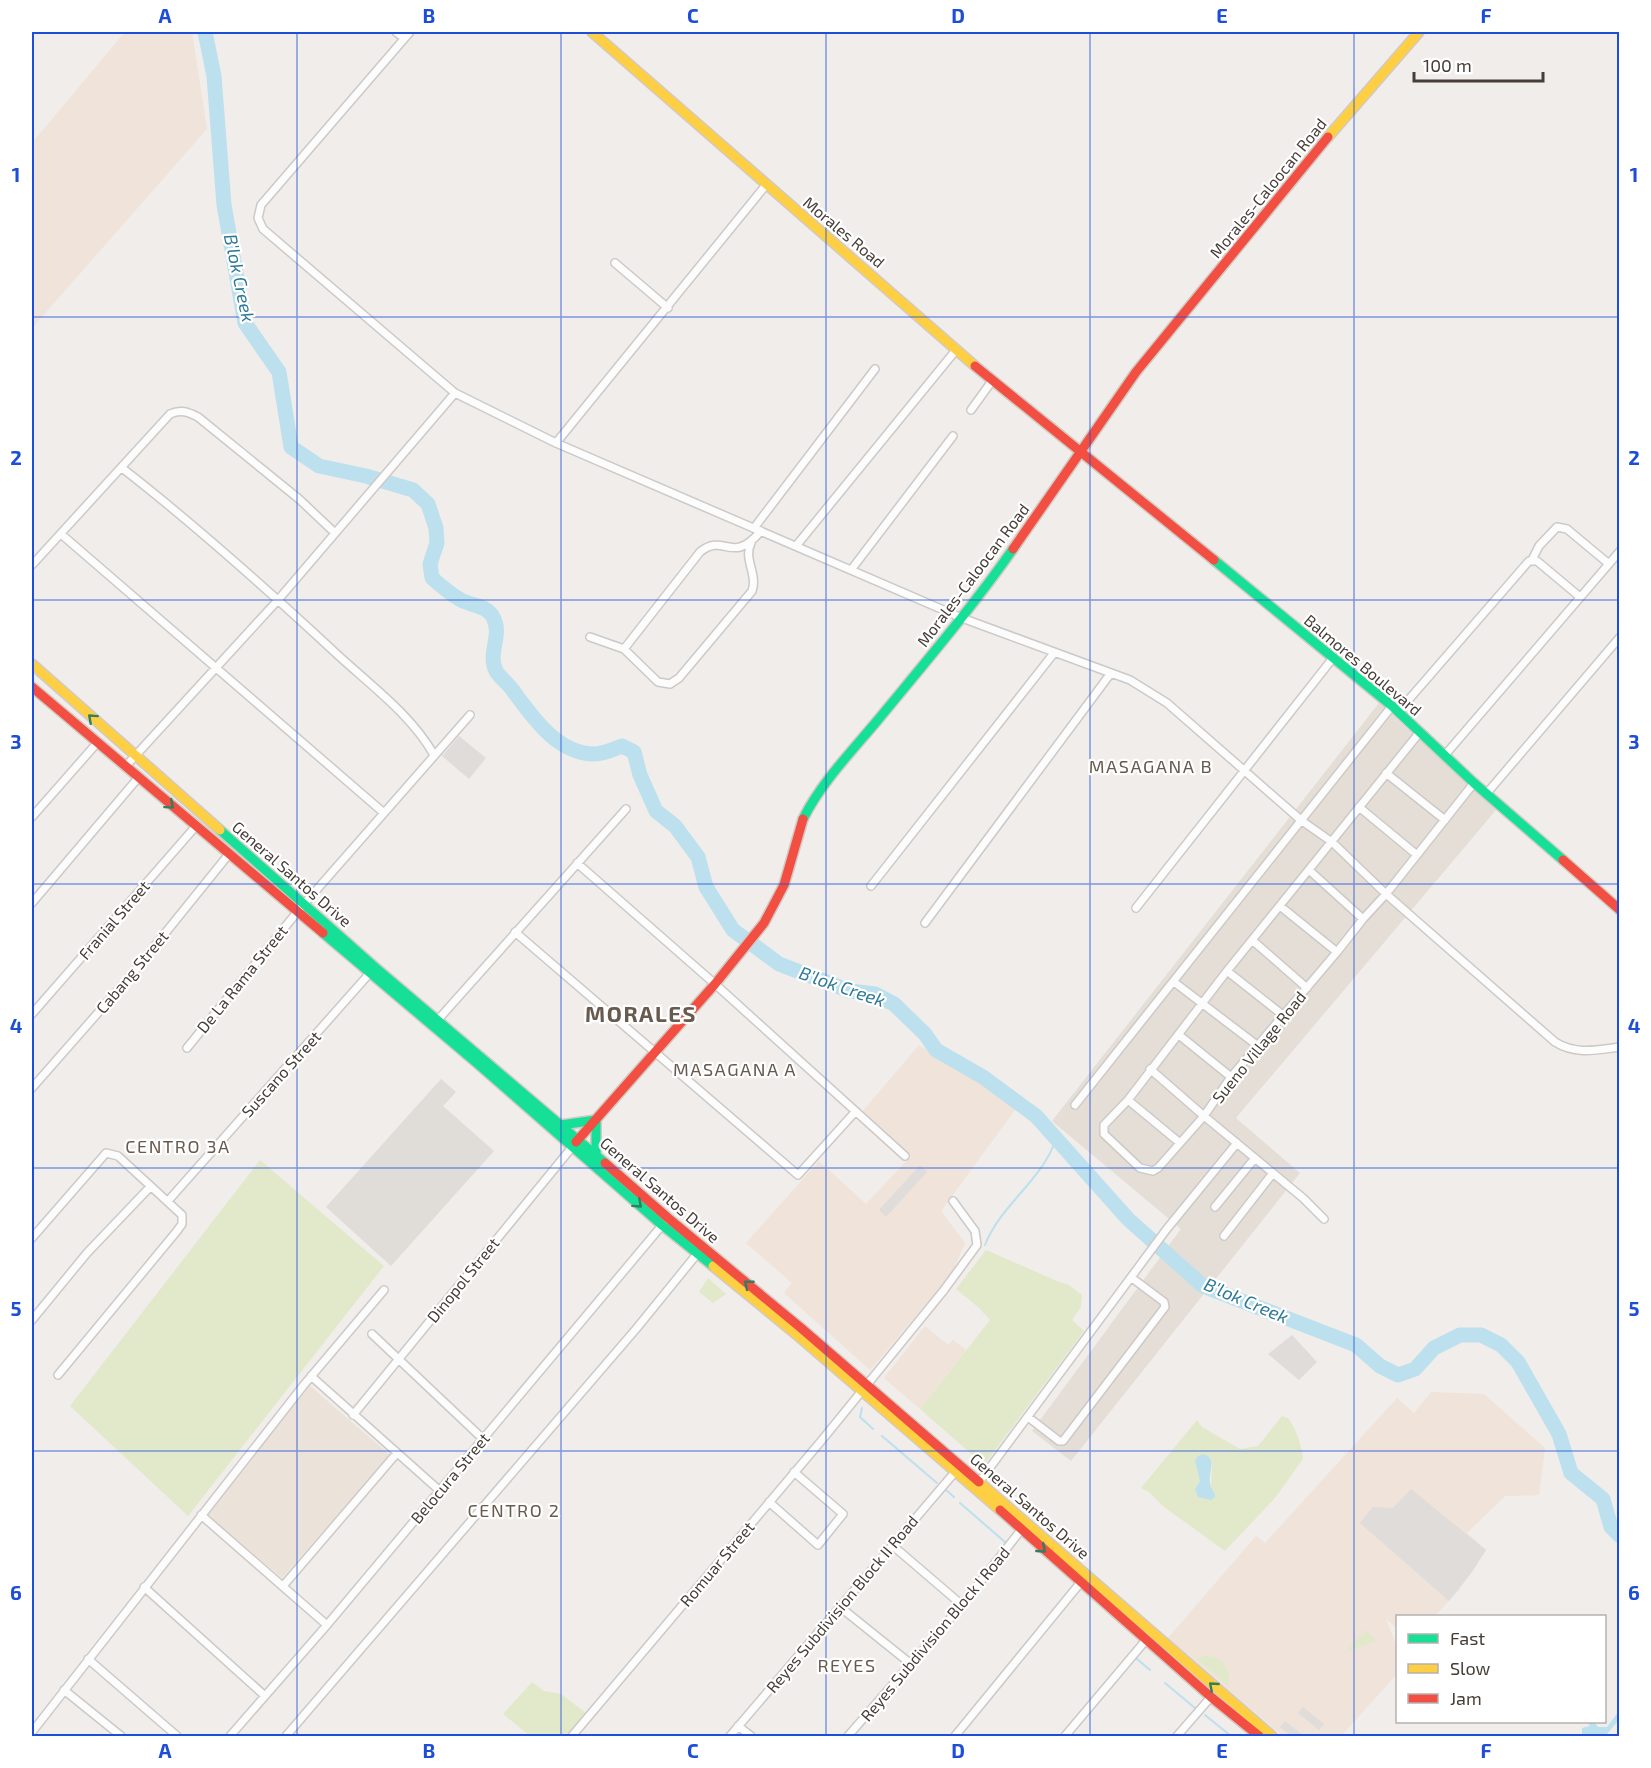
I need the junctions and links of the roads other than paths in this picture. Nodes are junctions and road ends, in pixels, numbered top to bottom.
1 (396, 32) edge
2 (410, 32) edge
3 (592, 32) edge
4 (1419, 32) edge
5 (404, 38) junction
6 (766, 185) junction
7 (615, 263) dead end
8 (668, 308) junction
9 (956, 350) junction
10 (875, 369) dead end
11 (992, 381) junction
12 (455, 393) junction
13 (971, 410) dead end
14 (953, 436) dead end
15 (556, 443) junction
16 (1081, 451) junction
17 (122, 468) junction
18 (758, 530) junction
19 (335, 533) junction
20 (61, 534) junction
21 (751, 543) junction
22 (796, 546) junction
23 (1620, 551) edge
24 (1532, 560) junction
25 (1609, 564) junction
26 (32, 565) edge
27 (851, 570) junction
28 (1580, 597) junction
29 (278, 600) junction
30 (962, 618) junction
31 (590, 637) dead end
32 (1620, 637) edge
33 (624, 650) junction
34 (1054, 653) junction
35 (1333, 658) junction
36 (32, 664) edge
37 (217, 667) junction
38 (1111, 673) junction
39 (32, 687) edge
40 (1395, 709) junction
41 (470, 715) dead end
42 (1420, 732) junction
43 (97, 742) junction
44 (434, 755) junction
45 (1445, 755) junction
46 (135, 757) junction
47 (125, 767) junction
48 (1244, 770) junction
49 (1386, 772) junction
50 (138, 778) junction
51 (1474, 783) junction
52 (1487, 794) junction
53 (1359, 807) junction
54 (626, 808) dead end
55 (384, 813) junction
56 (32, 817) edge
57 (1445, 820) junction
58 (1302, 821) junction
59 (196, 826) junction
60 (1332, 842) junction
61 (229, 854) junction
62 (1417, 855) junction
63 (577, 863) junction
64 (1309, 870) junction
65 (871, 886) dead end
66 (1386, 894) junction
67 (32, 903) edge
68 (1280, 906) junction
69 (301, 908) junction
70 (1136, 908) dead end
71 (1620, 910) edge
72 (1363, 919) junction
73 (925, 922) dead end
74 (515, 932) junction
75 (1252, 940) junction
76 (1337, 952) junction
77 (1227, 971) junction
78 (369, 974) junction
79 (1174, 982) junction
80 (715, 984) junction
81 (1307, 988) junction
82 (1202, 1003) junction
83 (32, 1014) edge
84 (1284, 1016) junction
85 (436, 1023) junction
86 (1179, 1035) junction
87 (1258, 1046) junction
88 (1620, 1047) edge
89 (187, 1048) dead end
90 (656, 1053) junction
91 (1150, 1070) junction
92 (1231, 1077) junction
93 (32, 1088) edge
94 (1128, 1100) junction
95 (1075, 1105) dead end
96 (855, 1112) junction
97 (1204, 1116) junction
98 (596, 1120) junction
99 (561, 1125) junction
100 (576, 1143) junction
101 (1180, 1143) junction
102 (1237, 1143) junction
103 (596, 1154) junction
104 (905, 1156) dead end
105 (1255, 1158) junction
106 (1273, 1173) junction
107 (150, 1187) junction
108 (168, 1201) junction
109 (953, 1201) dead end
110 (1215, 1207) dead end
111 (1324, 1219) dead end
112 (665, 1222) junction
113 (1224, 1236) dead end
114 (32, 1238) edge
115 (697, 1254) junction
116 (1132, 1278) junction
117 (384, 1290) dead end
118 (32, 1320) edge
119 (372, 1334) dead end
120 (399, 1361) junction
121 (58, 1375) dead end
122 (312, 1376) junction
123 (864, 1388) junction
124 (353, 1415) junction
125 (1028, 1417) junction
126 (483, 1439) junction
127 (397, 1453) junction
128 (794, 1472) junction
129 (955, 1472) junction
130 (980, 1481) junction
131 (440, 1491) junction
132 (769, 1502) junction
133 (201, 1515) junction
134 (1021, 1530) junction
135 (892, 1545) junction
136 (1081, 1582) junction
137 (283, 1586) junction
138 (144, 1587) junction
139 (962, 1605) junction
140 (840, 1606) junction
141 (327, 1625) junction
142 (1146, 1640) junction
143 (88, 1659) junction
144 (911, 1664) junction
145 (64, 1690) junction
146 (266, 1696) junction
147 (1211, 1697) junction
148 (738, 1726) junction
149 (32, 1732) edge
150 (121, 1737) edge
151 (177, 1737) edge
152 (230, 1737) edge
153 (286, 1737) edge
154 (572, 1737) edge
155 (730, 1737) edge
156 (751, 1737) edge
157 (848, 1737) edge
158 (955, 1737) edge
159 (1065, 1737) edge
160 (1177, 1737) edge
161 (1259, 1737) edge
162 (1272, 1737) edge

1 - 5 street
2 - 5 street
3 - 6 main road, Morales Road
4 - 16 main road, Morales-Caloocan Road
5 - 12 street
6 - 8 street
6 - 9 main road, Morales Road
7 - 8 street
8 - 15 street
9 - 11 main road, Morales Road
9 - 22 street
10 - 18 street
11 - 13 street
11 - 16 main road, Morales Road
12 - 15 street
12 - 19 street
14 - 27 street
15 - 18 street
16 - 30 main road, Morales-Caloocan Road
16 - 35 main road, Balmores Boulevard
17 - 19 street
17 - 20 street
17 - 29 street
18 - 21 street
18 - 22 street
19 - 29 street
20 - 26 street
20 - 37 street
21 - 33 street
21 - 33 street
22 - 27 street
23 - 25 street
24 - 25 street
24 - 28 street
24 - 40 street
25 - 28 street
27 - 30 street
28 - 45 street
29 - 37 street
29 - 44 street
30 - 34 street
30 - 80 main road, Morales-Caloocan Road
31 - 33 street
32 - 52 street
34 - 38 street
34 - 65 street
35 - 40 main road, Balmores Boulevard
35 - 48 street
46 -> 36 main road, General Santos Drive
37 - 46 street
37 - 55 street
38 - 48 street
38 - 73 street
39 - 43 main road, General Santos Drive
40 - 42 main road, Balmores Boulevard
40 - 58 street
41 - 44 street, De La Rama Street
42 - 45 main road, Balmores Boulevard
42 - 49 street
43 - 47 main road, General Santos Drive
43 - 56 street
44 - 55 street, De La Rama Street
45 - 51 main road, Balmores Boulevard
46 - 47 street
46 - 69 main road, General Santos Drive
47 - 50 main road, General Santos Drive
48 - 58 street
48 - 70 street
49 - 53 street
49 - 57 street
50 -> 59 main road, General Santos Drive
50 - 67 street
51 - 52 main road, Balmores Boulevard
51 - 57 street, Sueno Village Road
52 - 71 main road, Balmores Boulevard
53 - 60 street
53 - 62 street
54 - 63 street
55 - 69 street, De La Rama Street
57 - 62 street, Sueno Village Road
58 - 60 street
58 - 79 street
59 - 61 main road, General Santos Drive
59 - 83 street, Franial Street
60 - 64 street
60 - 66 street
61 - 69 main road, General Santos Drive
61 - 93 street, Cabang Street
62 - 66 street, Sueno Village Road
63 - 74 street
63 - 80 street
64 - 68 street
64 - 72 street
66 - 72 street, Sueno Village Road
66 - 88 street
68 - 75 street
68 - 76 street
69 - 78 main road, General Santos Drive
69 - 85 main road, General Santos Drive
69 - 89 street, De La Rama Street
72 - 76 street, Sueno Village Road
74 - 85 street
74 - 90 street
75 - 77 street
75 - 81 street
76 - 81 street, Sueno Village Road
77 - 82 street
77 - 84 street
78 - 85 main road, General Santos Drive
78 - 108 street, Suscano Street
79 - 82 street
79 - 95 street
80 - 90 main road, Morales-Caloocan Road
80 - 96 street
81 - 84 street, Sueno Village Road
82 - 86 street
82 - 87 street
84 - 87 street, Sueno Village Road
85 - 99 main road, General Santos Drive
85 - 100 main road, General Santos Drive
86 - 91 street
86 - 92 street
87 - 92 street, Sueno Village Road
90 - 96 street
90 - 98 main road, Morales-Caloocan Road
91 - 94 street
91 - 97 street
92 - 97 street, Sueno Village Road
94 - 101 street
94 - 101 street
96 - 104 street
97 - 101 street
97 - 102 street, Sueno Village Road
98 - 99 main road
98 - 100 main road, Morales-Caloocan Road
98 - 103 main road
99 - 100 main road, General Santos Drive
100 - 103 main road, General Santos Drive
100 -> 112 main road, General Santos Drive
100 - 120 street, Dinopol Street
102 - 105 street, Sueno Village Road
102 - 116 street
103 - 112 main road, General Santos Drive
105 - 106 street, Sueno Village Road
105 - 110 street
106 - 111 street, Sueno Village Road
106 - 113 street
107 - 108 street
107 - 114 street
107 - 118 street
108 - 121 street
109 - 123 street, Romuar Street
112 - 115 main road, General Santos Drive
123 -> 112 main road, General Santos Drive
112 - 126 street, Belocura Street
115 - 123 main road, General Santos Drive
115 - 153 street
116 - 125 street
116 - 125 street
117 - 122 street
119 - 120 street
120 - 124 street, Dinopol Street
120 - 126 street
122 - 124 street
122 - 133 street
123 - 128 street, Romuar Street
123 - 129 main road, General Santos Drive
123 - 130 main road, General Santos Drive
124 - 127 street
125 - 130 street
126 - 131 street, Belocura Street
127 - 131 street
127 - 137 street
128 - 132 street, Romuar Street
128 - 132 street
129 - 134 main road, General Santos Drive
129 - 135 street, Reyes Subdivision Block II Road
162 -> 130 main road, General Santos Drive
131 - 141 street, Belocura Street
132 - 154 street, Romuar Street
133 - 137 street
133 - 138 street
134 -> 136 main road, General Santos Drive
134 - 139 street, Reyes Subdivision Block I Road
135 - 139 street
135 - 140 street, Reyes Subdivision Block II Road
136 - 142 main road, General Santos Drive
136 - 158 street
137 - 141 street
138 - 143 street
138 - 146 street
139 - 144 street, Reyes Subdivision Block I Road
140 - 144 street
140 - 148 street, Reyes Subdivision Block II Road
141 - 146 street, Belocura Street
142 - 147 main road, General Santos Drive
142 - 159 street
143 - 145 street
143 - 151 street
144 - 157 street, Reyes Subdivision Block I Road
145 - 149 street
145 - 150 street
146 - 152 street, Belocura Street
147 - 160 street
147 - 161 main road, General Santos Drive
148 - 155 street, Reyes Subdivision Block II Road
148 - 156 street

